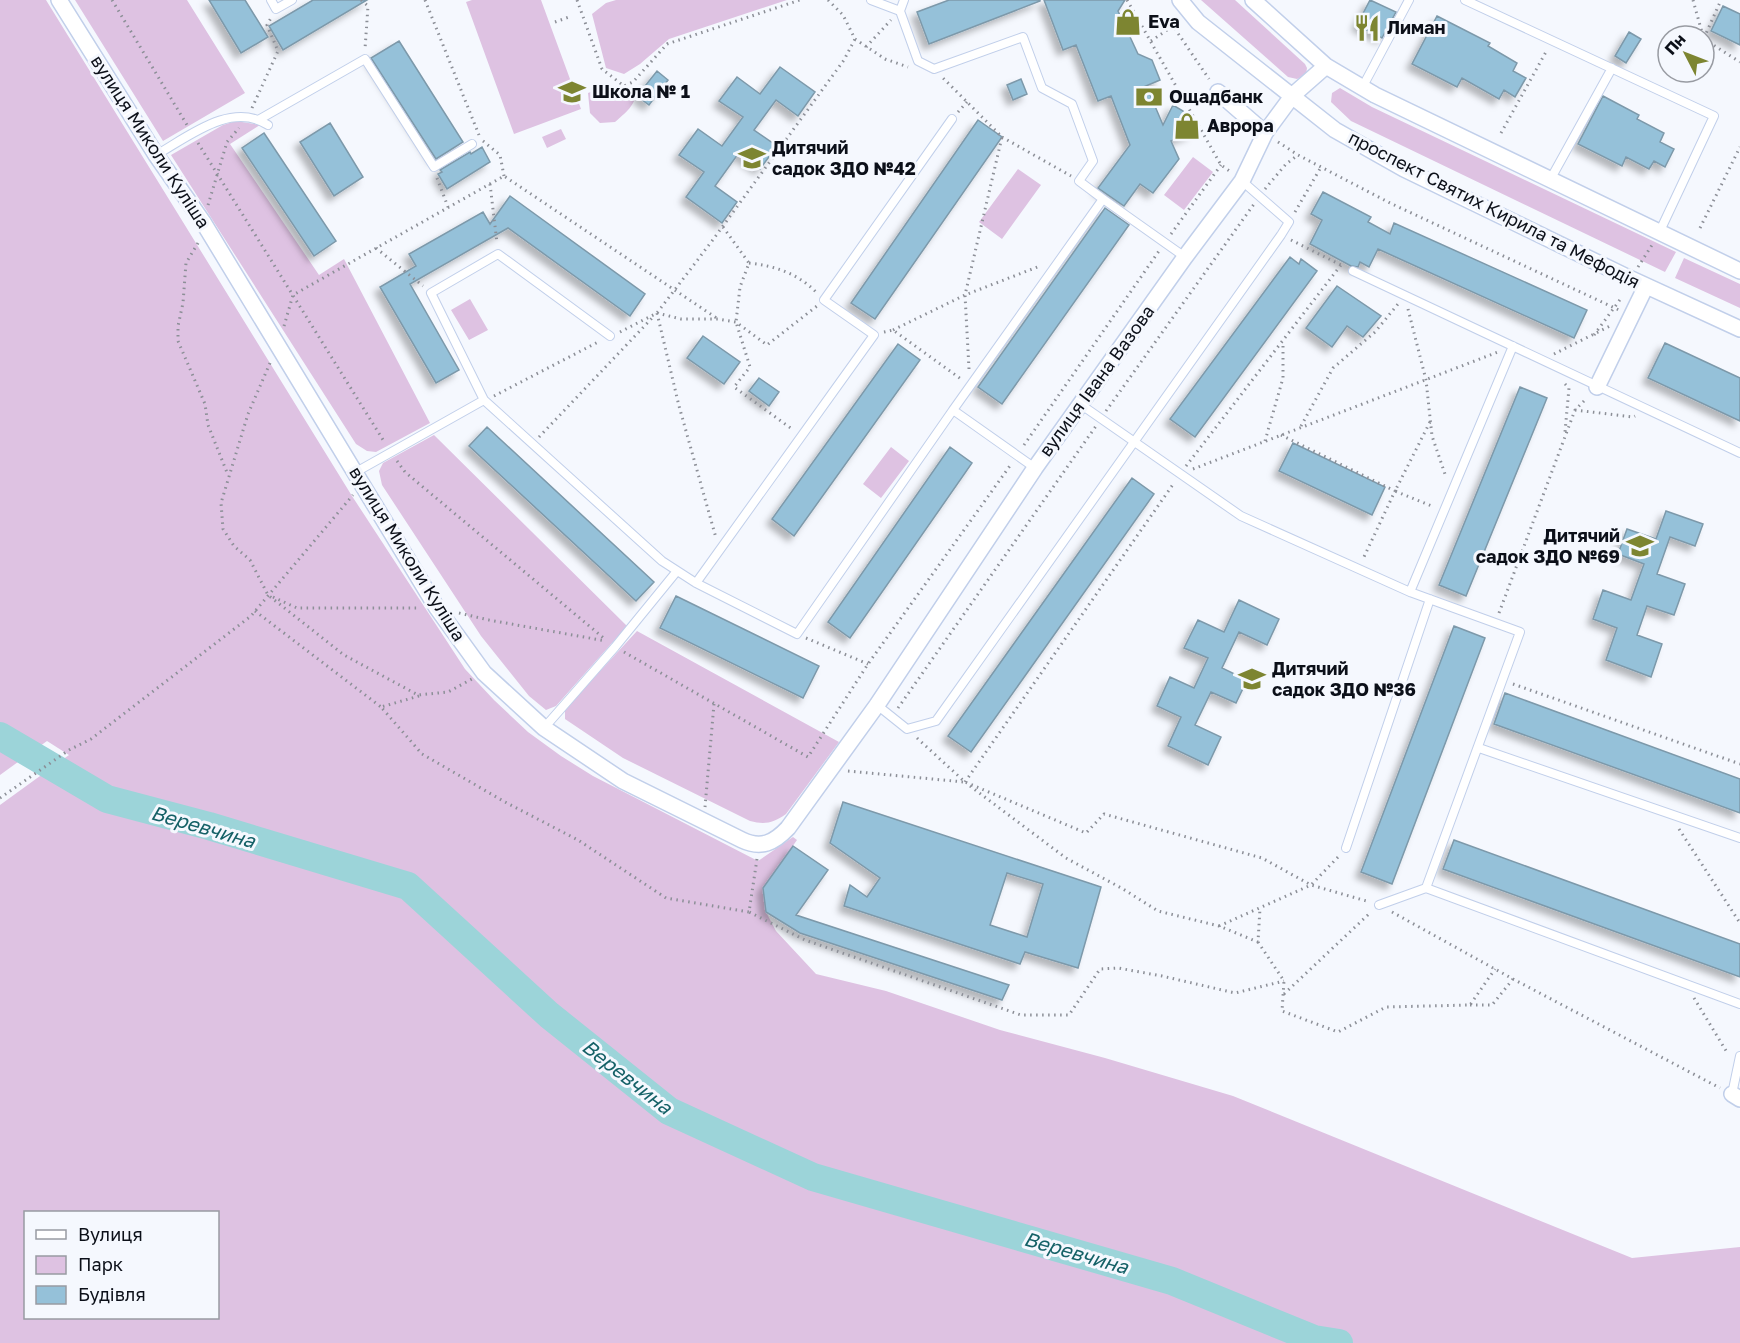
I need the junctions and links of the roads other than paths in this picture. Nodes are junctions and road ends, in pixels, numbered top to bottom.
1 (59, 0) edge
2 (271, 0) edge
3 (292, 0) edge
4 (871, 0) edge
5 (904, 0) edge
6 (1180, 0) edge
7 (1253, 0) edge
8 (1409, 0) edge
9 (1465, 0) edge
10 (900, 10) junction
11 (1326, 66) junction
12 (1612, 68) junction
13 (1362, 88) junction
14 (1218, 92) road end
15 (1293, 95) junction
16 (260, 119) junction
17 (952, 119) dead end
18 (268, 125) dead end
19 (1265, 133) junction
20 (472, 144) dead end
21 (156, 155) junction
22 (1550, 180) junction
23 (1242, 181) junction
24 (1103, 199) junction
25 (1659, 233) junction
26 (1185, 257) junction
27 (1353, 271) road end
28 (1740, 271) edge
29 (1646, 286) junction
30 (1740, 329) edge
31 (610, 336) road end
32 (1514, 346) junction
33 (1597, 387) junction
34 (484, 400) junction
35 (1080, 404) junction
36 (953, 410) junction
37 (1134, 441) junction
38 (1740, 453) edge
39 (1035, 468) junction
40 (356, 472) junction
41 (677, 571) junction
42 (696, 583) junction
43 (1410, 592) junction
44 (1431, 599) junction
45 (877, 705) junction
46 (543, 728) junction
47 (1479, 748) junction
48 (1740, 838) edge
49 (1346, 848) road end
50 (1426, 888) junction
51 (1379, 905) road end
52 (1740, 1004) edge
53 (1736, 1058) edge
54 (1736, 1097) edge

1 - 21 street, вулиця Миколи Куліша
2 - 3 lane
4 - 10 lane
5 - 10 lane
6 - 15 street, проспект Святих Кирила та Мефодія
7 - 11 street
8 - 13 lane
9 - 12 lane
10 - 24 lane
11 - 13 street
11 - 15 street, вулиця Івана Вазова
12 - 22 lane
12 - 25 lane
13 - 22 street
14 - 19 street
15 - 19 street, вулиця Івана Вазова
15 - 29 street, проспект Святих Кирила та Мефодія
16 - 18 lane
16 - 20 lane
16 - 21 lane
17 - 42 lane
19 - 23 street, вулиця Івана Вазова
21 - 40 street, вулиця Миколи Куліша
22 - 25 street
23 - 26 street, вулиця Івана Вазова
23 - 37 lane
24 - 26 lane
24 - 36 lane
25 - 28 street
26 - 35 street, вулиця Івана Вазова
27 - 32 lane
29 - 30 street, проспект Святих Кирила та Мефодія
29 - 33 street
31 - 34 lane
32 - 33 lane
32 - 43 lane
33 - 38 lane
34 - 40 lane
34 - 41 lane
35 - 37 lane
35 - 39 street, вулиця Івана Вазова
36 - 39 lane
36 - 42 lane
37 - 43 lane
37 - 45 lane
39 - 45 street, вулиця Івана Вазова
40 - 46 street, вулиця Миколи Куліша
41 - 42 lane
41 - 46 lane
43 - 44 lane
44 - 47 lane
44 - 49 lane
45 - 46 street, вулиця Миколи Куліша
47 - 48 lane
47 - 50 lane
50 - 51 lane
50 - 52 lane
53 - 54 lane

